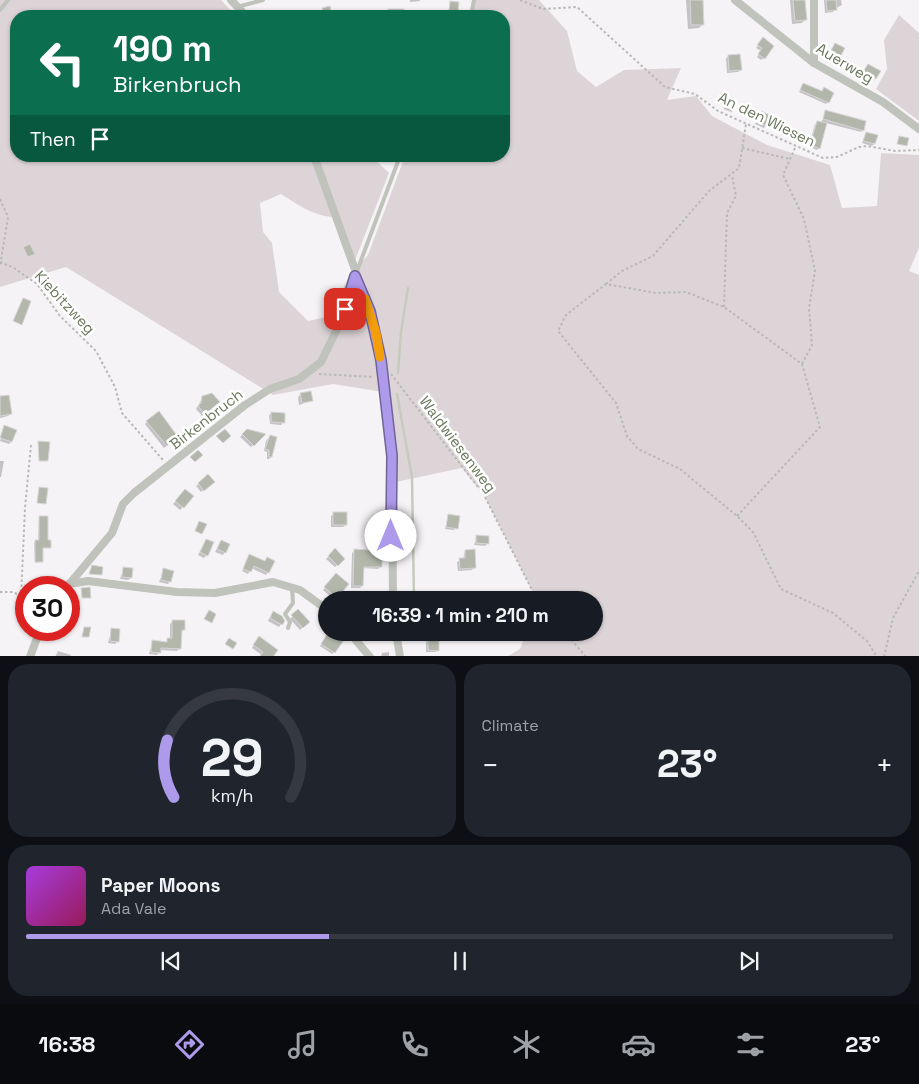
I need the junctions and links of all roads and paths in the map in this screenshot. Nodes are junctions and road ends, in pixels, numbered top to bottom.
1 (8, 0) edge
2 (231, 0) edge
3 (263, 0) edge
4 (520, 0) edge
5 (736, 0) edge
6 (814, 0) edge
7 (237, 7) junction
8 (0, 10) edge
9 (240, 10) edge
10 (814, 63) junction
11 (746, 124) junction
12 (919, 128) edge
13 (795, 147) junction
14 (742, 148) junction
15 (919, 150) edge
16 (790, 159) junction
17 (316, 162) edge
18 (398, 162) edge
19 (732, 173) junction
20 (0, 199) edge
21 (0, 264) edge
22 (355, 276) junction
23 (606, 284) junction
24 (724, 307) junction
25 (381, 360) junction
26 (802, 364) junction
27 (307, 373) junction
28 (382, 378) junction
29 (31, 445) dead end
30 (167, 466) junction
31 (737, 516) junction
32 (919, 571) edge
33 (22, 576) edge
34 (75, 576) edge
35 (80, 582) edge
36 (292, 588) junction
37 (393, 591) edge
38 (532, 591) edge
39 (0, 592) edge
40 (15, 593) edge
41 (318, 603) edge
42 (288, 628) dead end
43 (36, 641) edge
44 (358, 641) edge
45 (398, 641) edge
46 (573, 641) edge
47 (30, 656) edge
48 (370, 656) edge
49 (400, 656) edge
50 (586, 656) edge
51 (877, 656) edge
52 (884, 656) edge

1 - 8 lane
2 - 7 street
3 - 7 lane
4 - 11 path, An den Wiesen
5 - 10 street, Auerweg
6 - 10 street
7 - 9 street
10 - 12 street, Auerweg
11 - 13 path, An den Wiesen
11 - 14 path
13 - 15 path, An den Wiesen
13 - 16 path
14 - 16 path
14 - 19 path
16 - 26 path
17 - 22 street
18 - 22 lane
19 - 23 path
19 - 24 path
20 - 21 path
21 - 30 path, Kiebitzweg
22 - 25 street
22 - 27 street, Birkenbruch
23 - 24 path
23 - 31 path
24 - 26 path
25 - 28 street
25 - 38 path, Waldwiesenweg
26 - 31 path
27 - 28 path
27 - 30 street, Birkenbruch
28 - 37 street
29 - 33 path
30 - 34 street, Birkenbruch
31 - 51 path
32 - 52 path
35 - 36 street
36 - 41 street
36 - 42 lane
39 - 40 path
43 - 47 street
44 - 48 street
45 - 49 street
46 - 50 path

